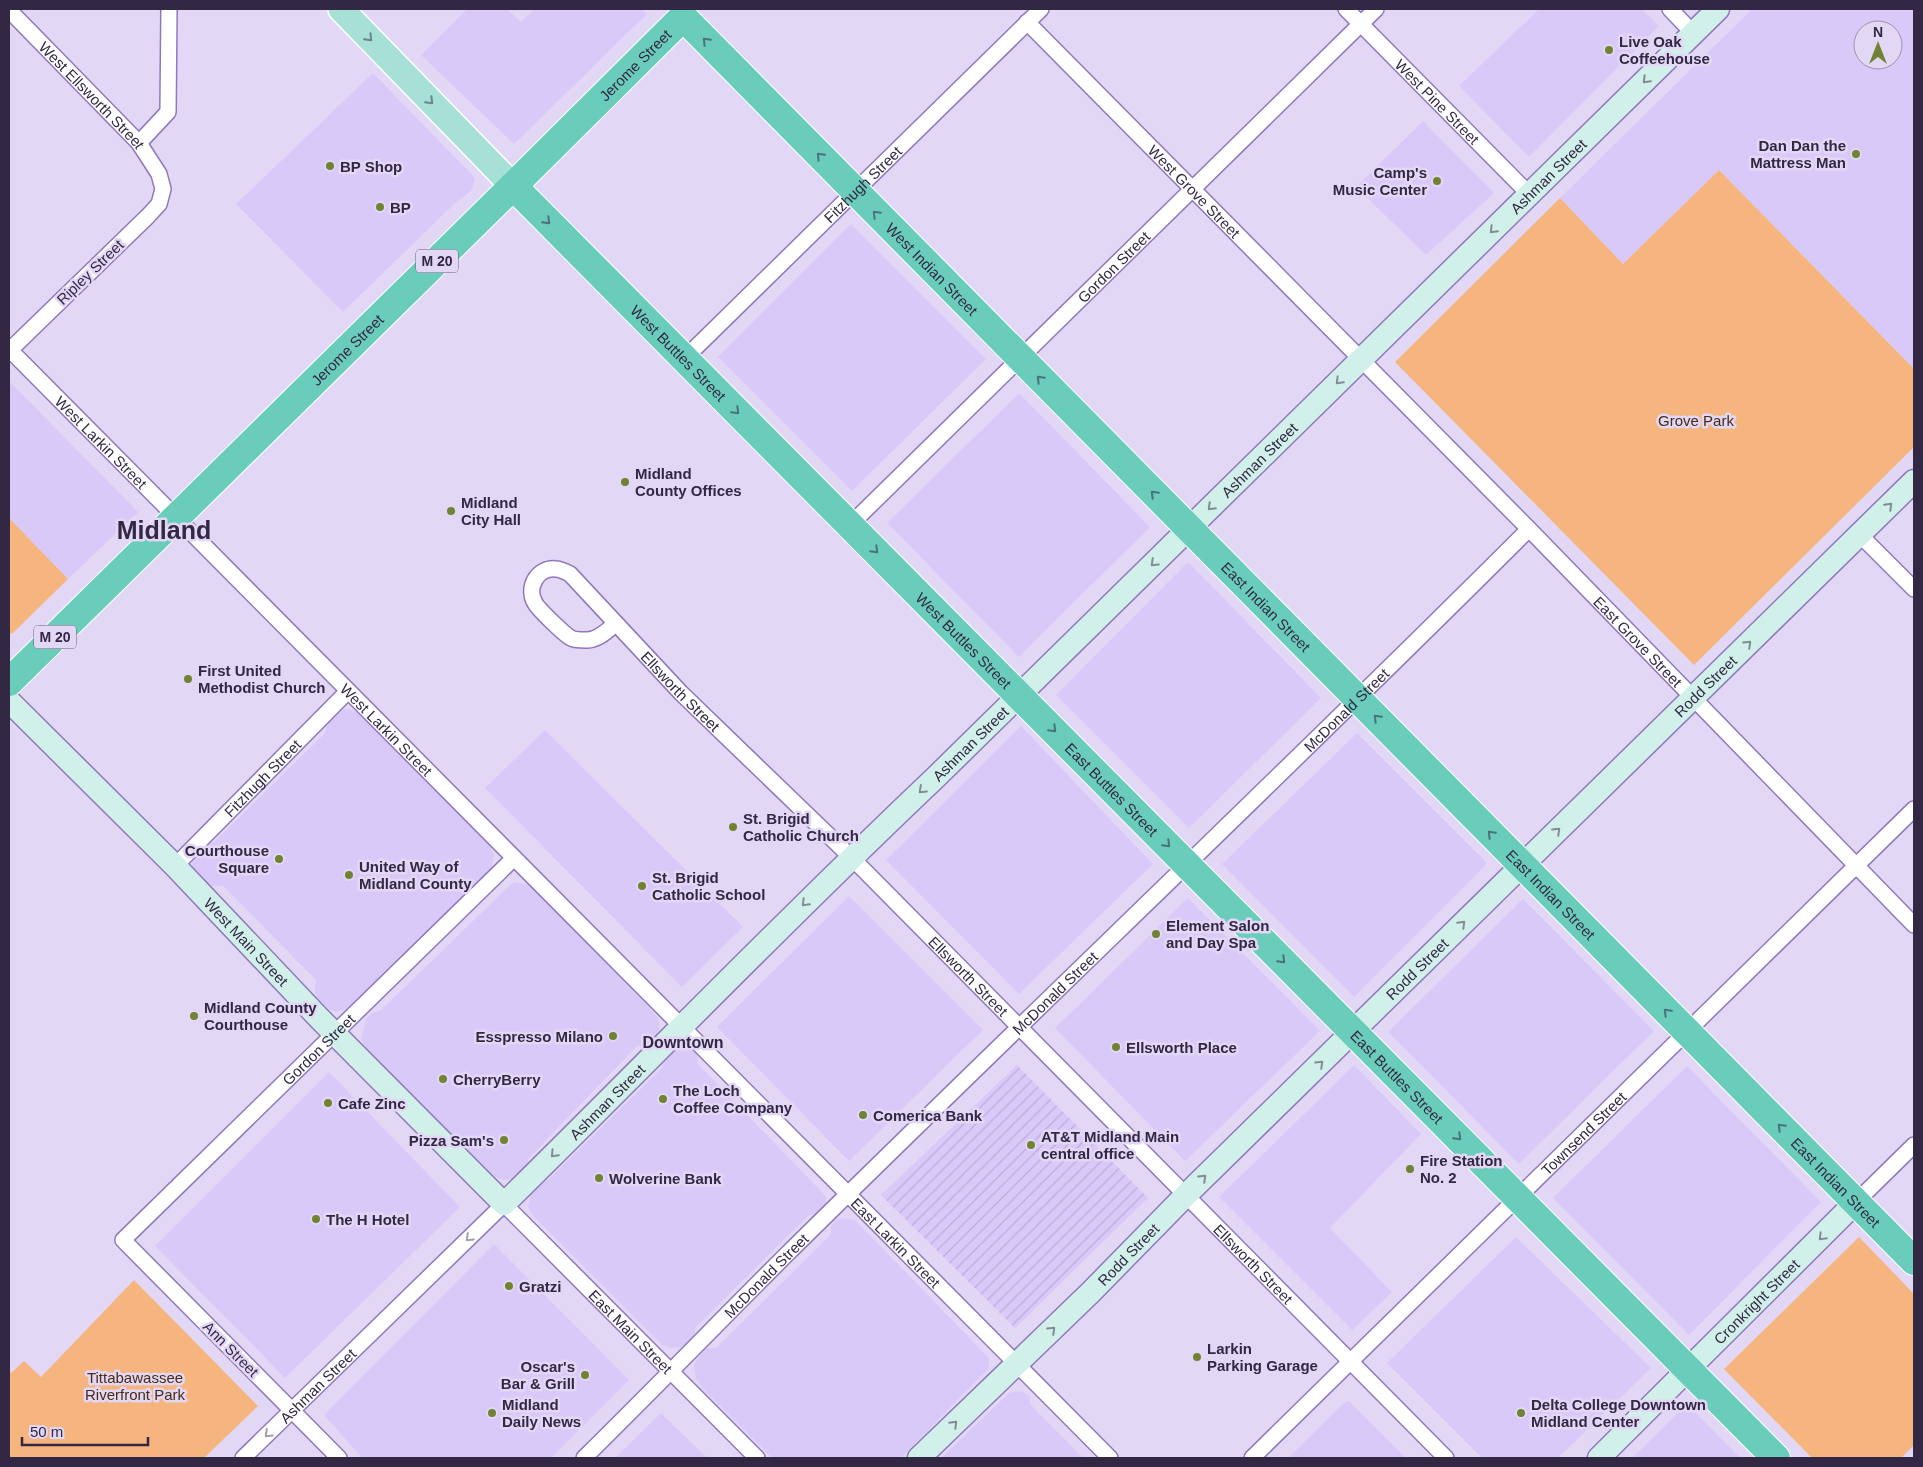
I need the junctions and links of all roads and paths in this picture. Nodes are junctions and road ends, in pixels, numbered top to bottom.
1 (169, 9) edge
2 (342, 9) edge
3 (1041, 9) edge
4 (1346, 9) edge
5 (1376, 9) edge
6 (1670, 9) edge
7 (1718, 9) edge
8 (679, 13) edge
9 (14, 15) edge
10 (1027, 22) junction
11 (1361, 24) junction
12 (1693, 33) junction
13 (139, 143) junction
14 (513, 186) junction
15 (163, 189) joint
16 (1192, 190) junction
17 (854, 191) junction
18 (1529, 194) junction
19 (9, 350) edge
20 (1020, 358) junction
21 (684, 359) junction
22 (1360, 360) junction
23 (1914, 481) edge
24 (176, 518) junction
25 (850, 525) junction
26 (1189, 528) junction
27 (1529, 528) junction
28 (1860, 535) junction
29 (1914, 589) edge
30 (616, 624) junction
31 (9, 682) edge
32 (348, 691) junction
33 (1019, 694) junction
34 (1693, 698) junction
35 (1358, 699) junction
36 (9, 701) edge
37 (1914, 809) edge
38 (851, 857) junction
39 (514, 858) junction
40 (1187, 864) junction
41 (1522, 865) junction
42 (175, 866) junction
43 (1856, 866) junction
44 (1914, 925) edge
45 (681, 1026) junction
46 (1020, 1027) junction
47 (1353, 1032) junction
48 (1687, 1032) junction
49 (335, 1033) junction
50 (1914, 1145) edge
51 (848, 1195) junction
52 (1185, 1196) junction
53 (1518, 1198) junction
54 (1856, 1202) junction
55 (504, 1204) junction
56 (123, 1240) joint
57 (1914, 1261) edge
58 (1351, 1361) junction
59 (1016, 1364) junction
60 (1688, 1370) junction
61 (672, 1372) junction
62 (292, 1410) junction
63 (244, 1458) edge
64 (339, 1458) edge
65 (584, 1458) edge
66 (757, 1458) edge
67 (919, 1458) edge
68 (1110, 1458) edge
69 (1252, 1458) edge
70 (1446, 1458) edge
71 (1599, 1458) edge
72 (1776, 1458) edge

1 - 13 street
2 -> 14 main road, West Buttles Street
3 - 10 street, Fitzhugh Street
4 - 11 street, West Pine Street
5 - 11 street, Gordon Street
6 - 12 street
7 - 12 street, Ashman Street
8 - 14 highway, Jerome Street / M 20
17 -> 8 highway, West Indian Street
9 - 13 street, West Ellsworth Street
10 - 16 street, West Grove Street
10 - 17 street, Fitzhugh Street
11 - 16 street, Gordon Street
11 - 18 street, West Pine Street
12 -> 18 street, Ashman Street
13 - 15 street, West Ellsworth Street
14 -> 21 highway, West Buttles Street
14 - 24 highway, Jerome Street / M 20
15 - 19 street, Ripley Street
16 - 20 street, Gordon Street
16 - 22 street, West Grove Street
20 -> 17 highway, West Indian Street
17 - 21 street, Fitzhugh Street
18 -> 22 street, Ashman Street
19 - 24 street, West Larkin Street
20 - 25 street, Gordon Street
26 -> 20 highway, West Indian Street
21 -> 25 highway, West Buttles Street
22 -> 26 street, Ashman Street
22 - 27 street, East Grove Street
28 -> 23 street, Rodd Street
24 - 31 highway, Jerome Street / M 20
24 - 32 street, West Larkin Street
25 -> 33 highway, West Buttles Street
26 -> 33 street, Ashman Street
26 - 35 highway, East Indian Street
27 - 34 street, East Grove Street
27 - 35 street, McDonald Street
28 - 29 street
34 -> 28 street, Rodd Street
30 - 30 street, Ellsworth Street
30 - 38 street, Ellsworth Street
32 - 39 street, West Larkin Street
32 - 42 street, Fitzhugh Street
33 -> 38 street, Ashman Street
33 -> 40 highway, East Buttles Street
41 -> 34 street, Rodd Street
34 - 43 street, East Grove Street
35 - 40 street, McDonald Street
41 -> 35 highway, East Indian Street
36 - 42 street, West Main Street
37 - 43 street, Townsend Street
38 -> 45 street, Ashman Street
38 - 46 street, Ellsworth Street
39 - 45 street, West Larkin Street
39 - 49 street, Gordon Street
40 - 46 street, McDonald Street
40 -> 47 highway, East Buttles Street
47 -> 41 street, Rodd Street
48 -> 41 highway, East Indian Street
42 - 49 street, West Main Street
43 - 44 street, East Grove Street
43 - 48 street, Townsend Street
45 - 51 street, East Larkin Street
45 -> 55 street, Ashman Street
46 - 51 street, McDonald Street
46 - 52 street, Ellsworth Street
52 -> 47 street, Rodd Street
47 -> 53 highway, East Buttles Street
48 - 53 street, Townsend Street
54 -> 48 highway, East Indian Street
49 - 55 street, West Main Street
49 - 56 street, Gordon Street
50 - 54 street, Cronkright Street
51 - 59 street, East Larkin Street
51 - 61 street, McDonald Street
52 - 58 street, Ellsworth Street
59 -> 52 street, Rodd Street
53 - 58 street, Townsend Street
53 - 60 highway, East Buttles Street
54 - 57 highway, East Indian Street
54 -> 60 street, Cronkright Street
55 - 61 street, East Main Street
55 -> 62 street, Ashman Street
56 - 62 street, Ann Street
58 - 69 street, Townsend Street
58 - 70 street, Ellsworth Street
67 -> 59 street, Rodd Street
59 - 68 street, East Larkin Street
60 - 71 street, Cronkright Street
60 - 72 highway, East Buttles Street
61 - 65 street, McDonald Street
61 - 66 street, East Main Street
62 -> 63 street, Ashman Street
62 - 64 street, Ann Street

